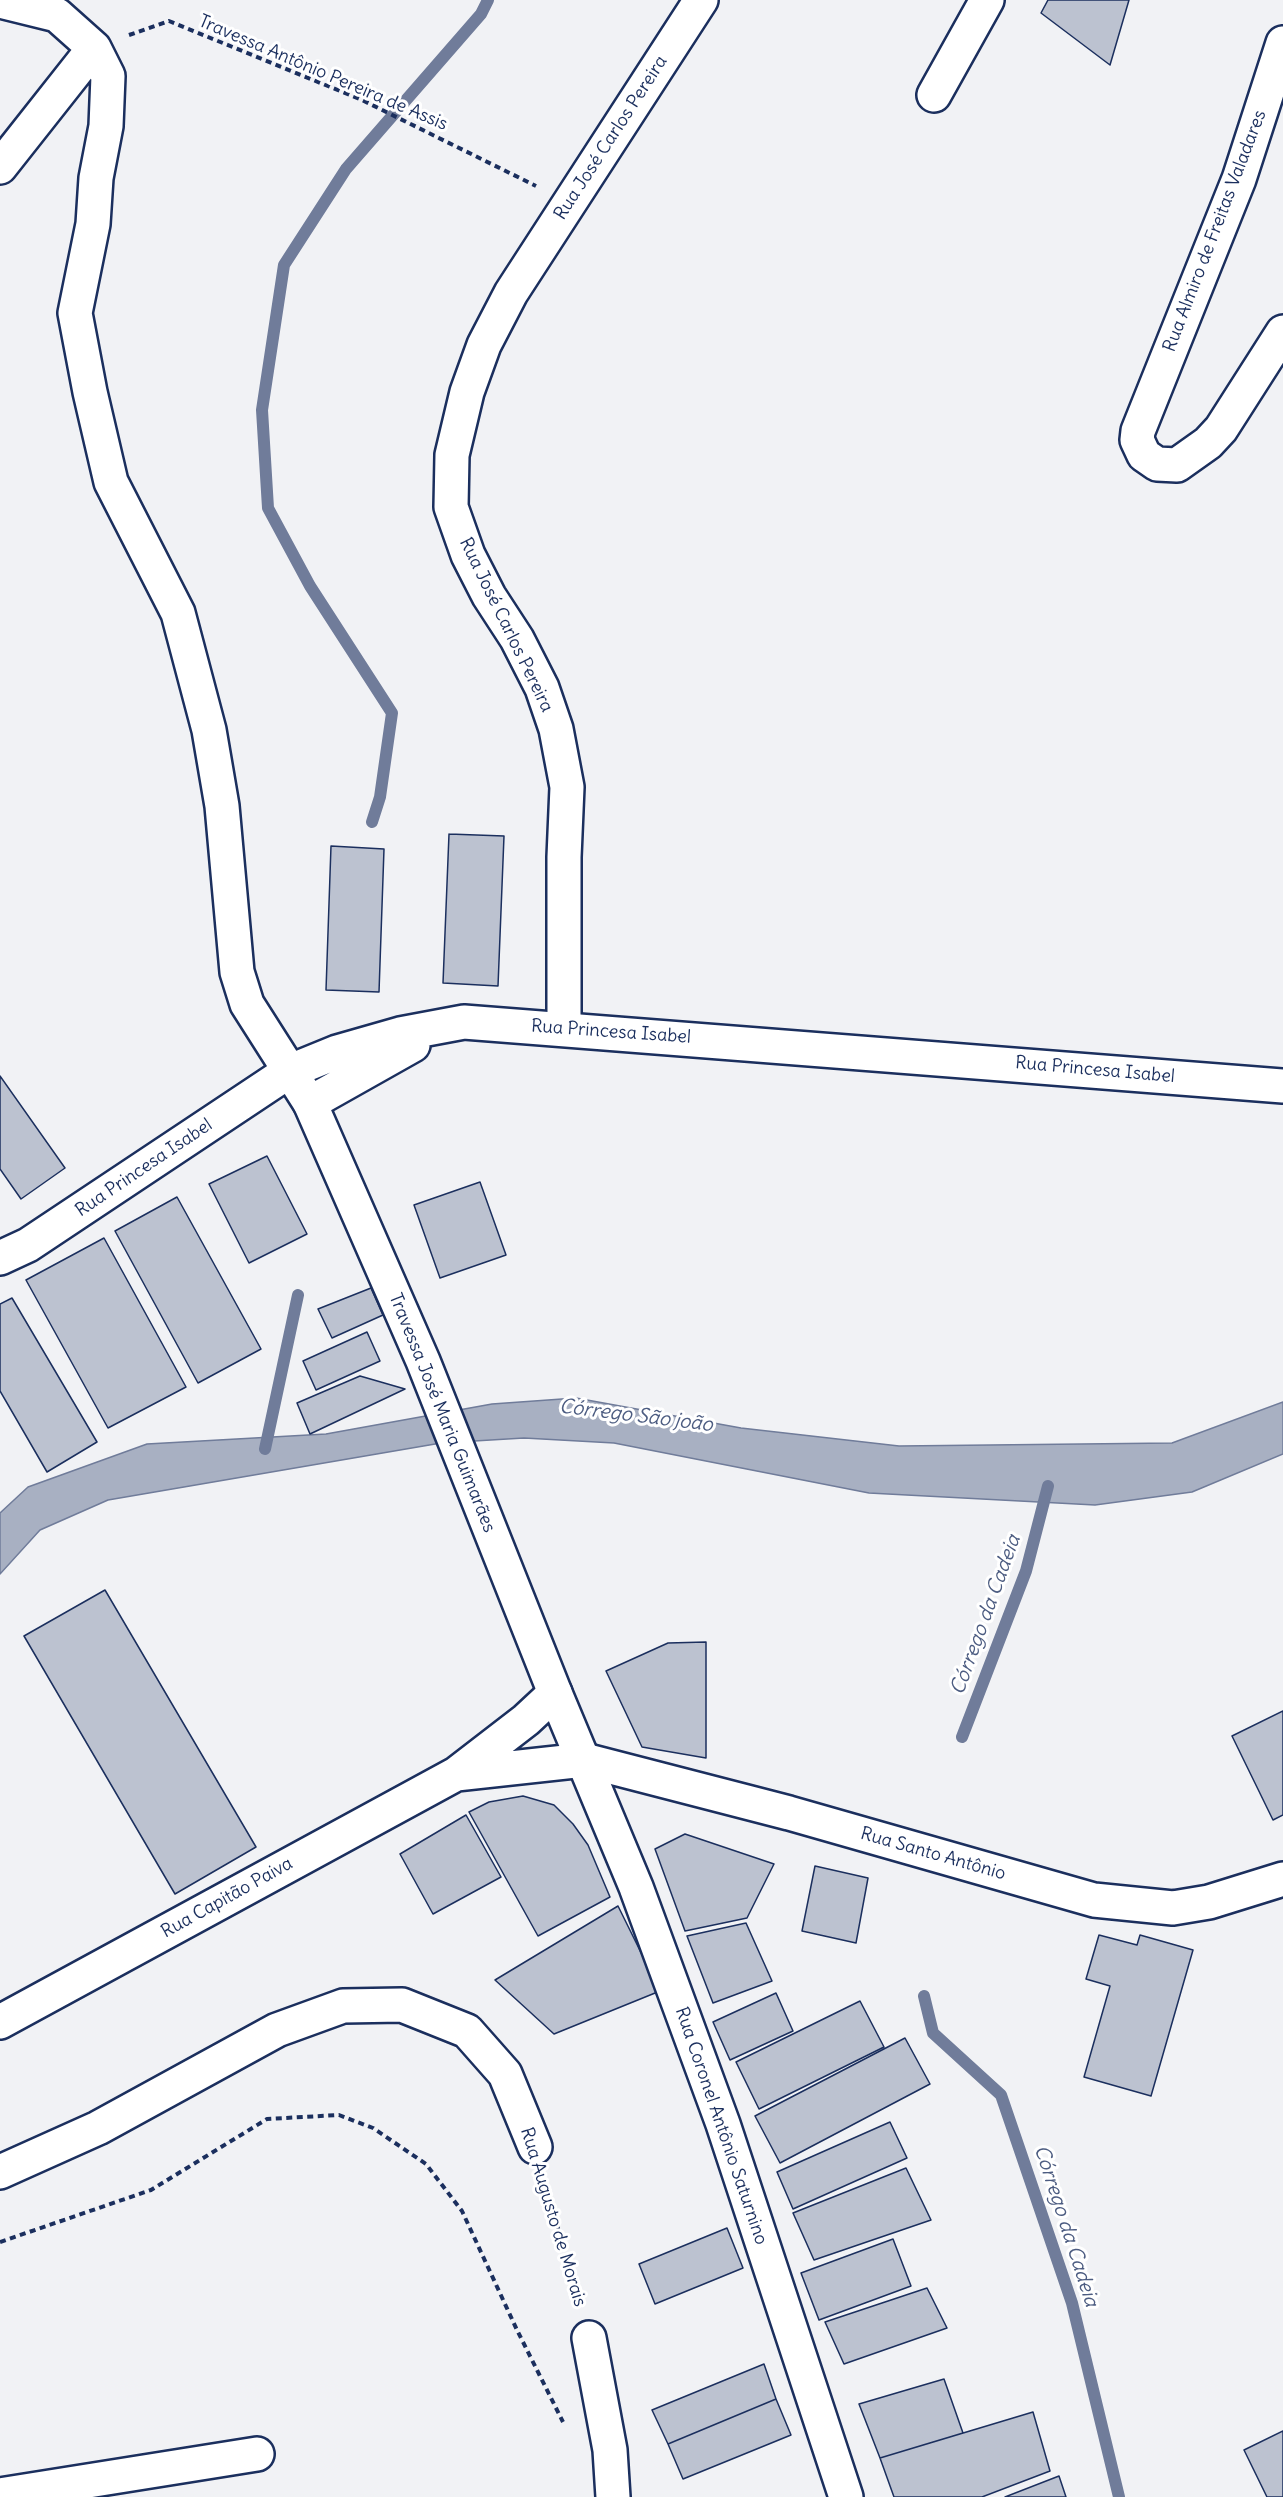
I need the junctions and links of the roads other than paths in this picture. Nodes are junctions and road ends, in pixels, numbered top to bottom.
1 (0, 0) edge
2 (701, 0) edge
3 (987, 0) edge
4 (1283, 43) edge
5 (94, 48) junction
6 (934, 95) dead end
7 (0, 167) edge
8 (1283, 332) edge
9 (464, 1022) junction
10 (564, 1029) junction
11 (288, 1072) junction
12 (1283, 1086) edge
13 (310, 1103) junction
14 (0, 1258) edge
15 (555, 1693) junction
16 (584, 1760) junction
17 (456, 1774) junction
18 (1283, 1879) edge
19 (0, 2022) edge
20 (535, 2147) road end
21 (0, 2172) edge
22 (589, 2338) road end
23 (257, 2454) dead end
24 (111, 2487) edge
25 (0, 2495) edge
26 (613, 2497) edge
27 (846, 2497) edge

1 - 5 street
2 - 10 street, Rua José Carlos Pereira
3 - 6 street
4 - 8 street, Rua Almiro de Freitas Valadares
5 - 7 street
5 - 11 street, Travessa José Maria Guimarães
9 - 10 street, Rua Princesa Isabel
9 - 11 street, Rua Princesa Isabel
9 - 13 street
10 - 12 street, Rua Princesa Isabel
11 - 13 street, Travessa José Maria Guimarães
11 - 14 street, Rua Princesa Isabel
13 - 15 street, Travessa José Maria Guimarães
15 - 16 street, Travessa José Maria Guimarães
15 - 17 street
16 - 17 street
16 - 18 street, Rua Santo Antônio
16 - 27 street, Rua Coronel Antônio Saturnino
17 - 19 street, Rua Capitão Paiva
20 - 21 street, Rua Augusto de Morais
22 - 26 street
23 - 24 street
24 - 25 street

